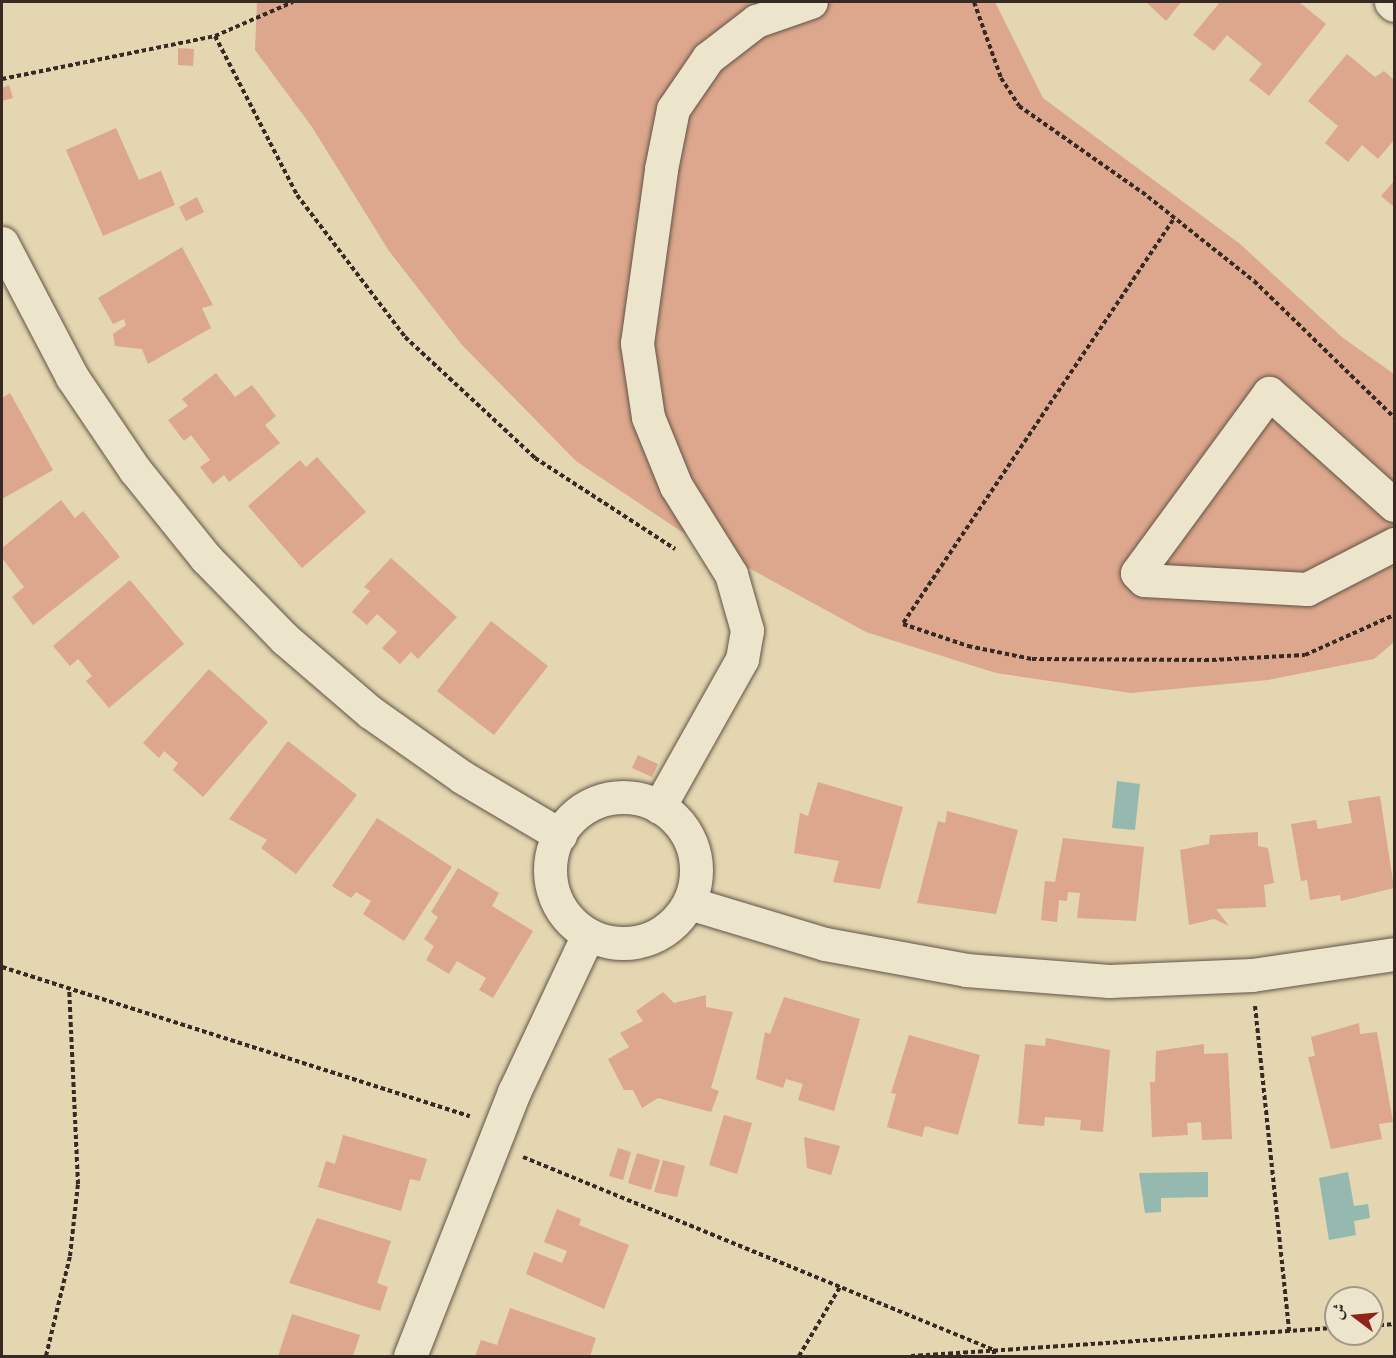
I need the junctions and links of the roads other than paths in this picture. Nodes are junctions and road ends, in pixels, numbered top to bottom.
1 (811, 2) edge
2 (1391, 2) edge
3 (1395, 5) edge
4 (2, 243) edge
5 (1395, 505) edge
6 (1395, 544) edge
7 (659, 807) junction
8 (560, 835) junction
9 (689, 903) junction
10 (588, 935) junction
11 (1395, 954) edge
12 (410, 1356) edge

1 - 7 street
2 - 3 street
4 - 8 street
5 - 6 street
7 - 8 street
7 - 9 street
8 - 10 street
9 - 10 street
9 - 11 street
10 - 12 street

